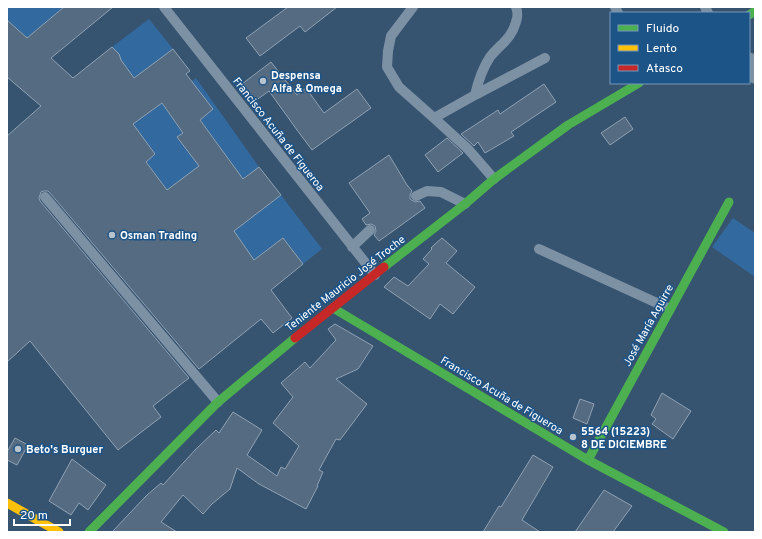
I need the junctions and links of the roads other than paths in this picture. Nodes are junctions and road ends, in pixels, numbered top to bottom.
1 (164, 7) edge
2 (413, 7) edge
3 (516, 7) edge
4 (545, 58) dead end
5 (750, 64) edge
6 (755, 74) edge
7 (637, 84) edge
8 (475, 95) junction
9 (434, 118) junction
10 (494, 179) junction
11 (416, 196) dead end
12 (45, 197) dead end
13 (729, 202) dead end
14 (465, 204) junction
15 (370, 230) dead end
16 (352, 247) junction
17 (539, 249) dead end
18 (375, 275) junction
19 (333, 308) junction
20 (670, 309) junction
21 (218, 402) junction
22 (588, 460) junction
23 (7, 504) edge
24 (59, 532) edge
25 (89, 532) edge
26 (724, 532) edge

1 - 16 lane, Francisco Acuña de Figueroa
2 - 9 lane
3 - 8 lane
4 - 8 lane
5 - 6 street
7 - 10 street, Teniente Mauricio José Troche
8 - 9 lane
9 - 10 lane
10 - 14 street, Teniente Mauricio José Troche
11 - 14 lane
12 - 21 lane
13 - 20 street, José María Aguirre
14 - 18 street, Teniente Mauricio José Troche
15 - 16 lane
16 - 18 lane, Francisco Acuña de Figueroa
17 - 20 lane
18 - 19 street, Teniente Mauricio José Troche
19 - 21 street, Teniente Mauricio José Troche
19 - 22 street, Francisco Acuña de Figueroa
20 - 22 street, José María Aguirre
21 - 25 street, Teniente Mauricio José Troche
22 - 26 street, Francisco Acuña de Figueroa
23 - 24 street

